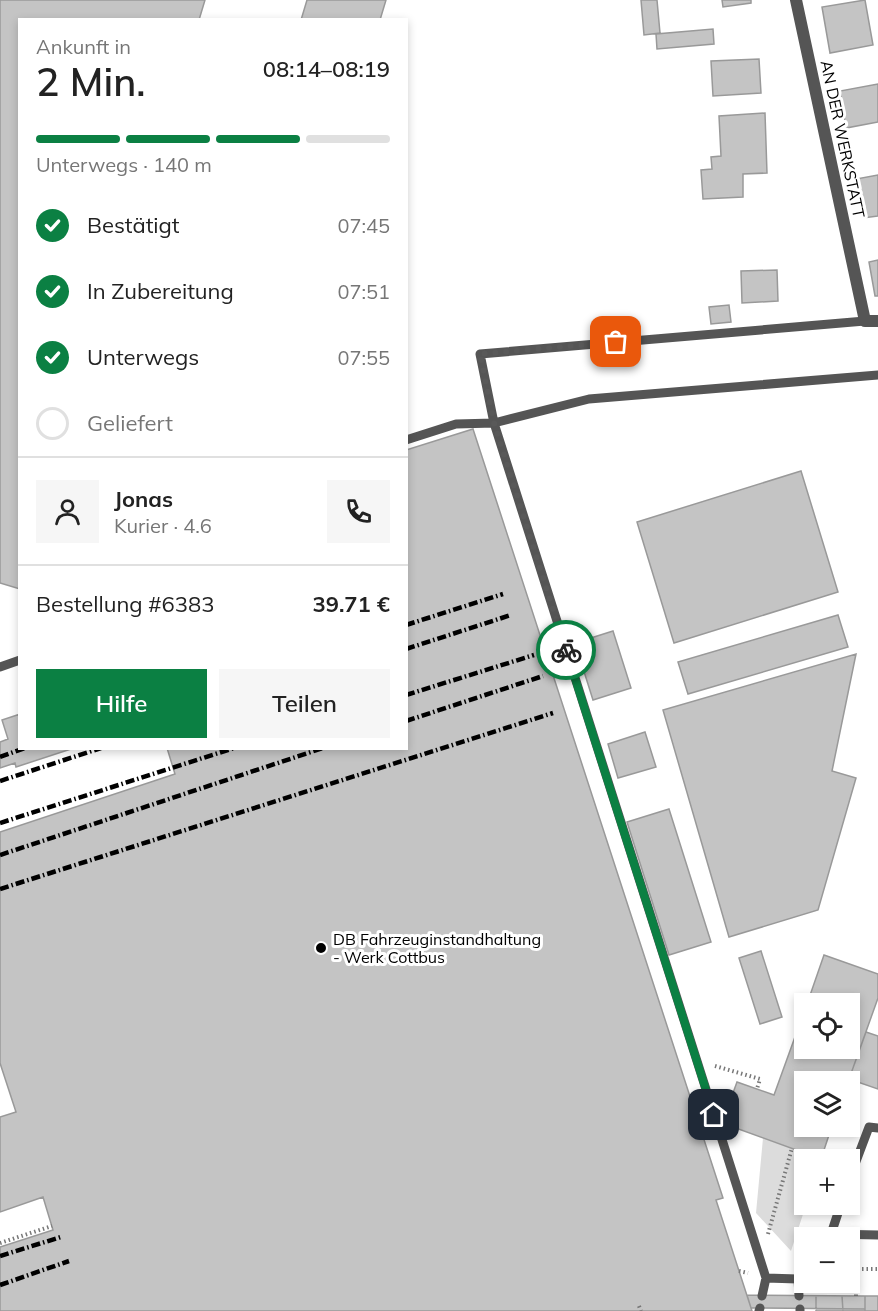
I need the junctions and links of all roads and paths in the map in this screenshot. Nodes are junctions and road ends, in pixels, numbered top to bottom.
1 (796, 0) edge
2 (872, 321) edge
3 (878, 375) edge
4 (494, 423) junction
5 (408, 439) edge
6 (18, 661) edge
7 (0, 667) edge
8 (697, 1062) junction
9 (757, 1089) dead end
10 (878, 1128) edge
11 (792, 1148) dead end
12 (860, 1150) edge
13 (52, 1226) dead end
14 (768, 1234) dead end
15 (860, 1235) edge
16 (878, 1235) edge
17 (0, 1243) edge
18 (878, 1269) edge
19 (766, 1278) junction
20 (794, 1279) edge
21 (799, 1293) edge
22 (762, 1296) dead end
23 (799, 1296) dead end
24 (856, 1296) dead end

1 - 2 street, AN DER WERKSTATT
2 - 4 lane
3 - 4 lane
4 - 5 lane
4 - 8 lane
6 - 7 lane
8 - 9 path
8 - 19 lane
10 - 12 lane
11 - 14 path
13 - 17 path
15 - 16 lane
18 - 24 path
19 - 20 lane
19 - 22 lane
21 - 23 lane

